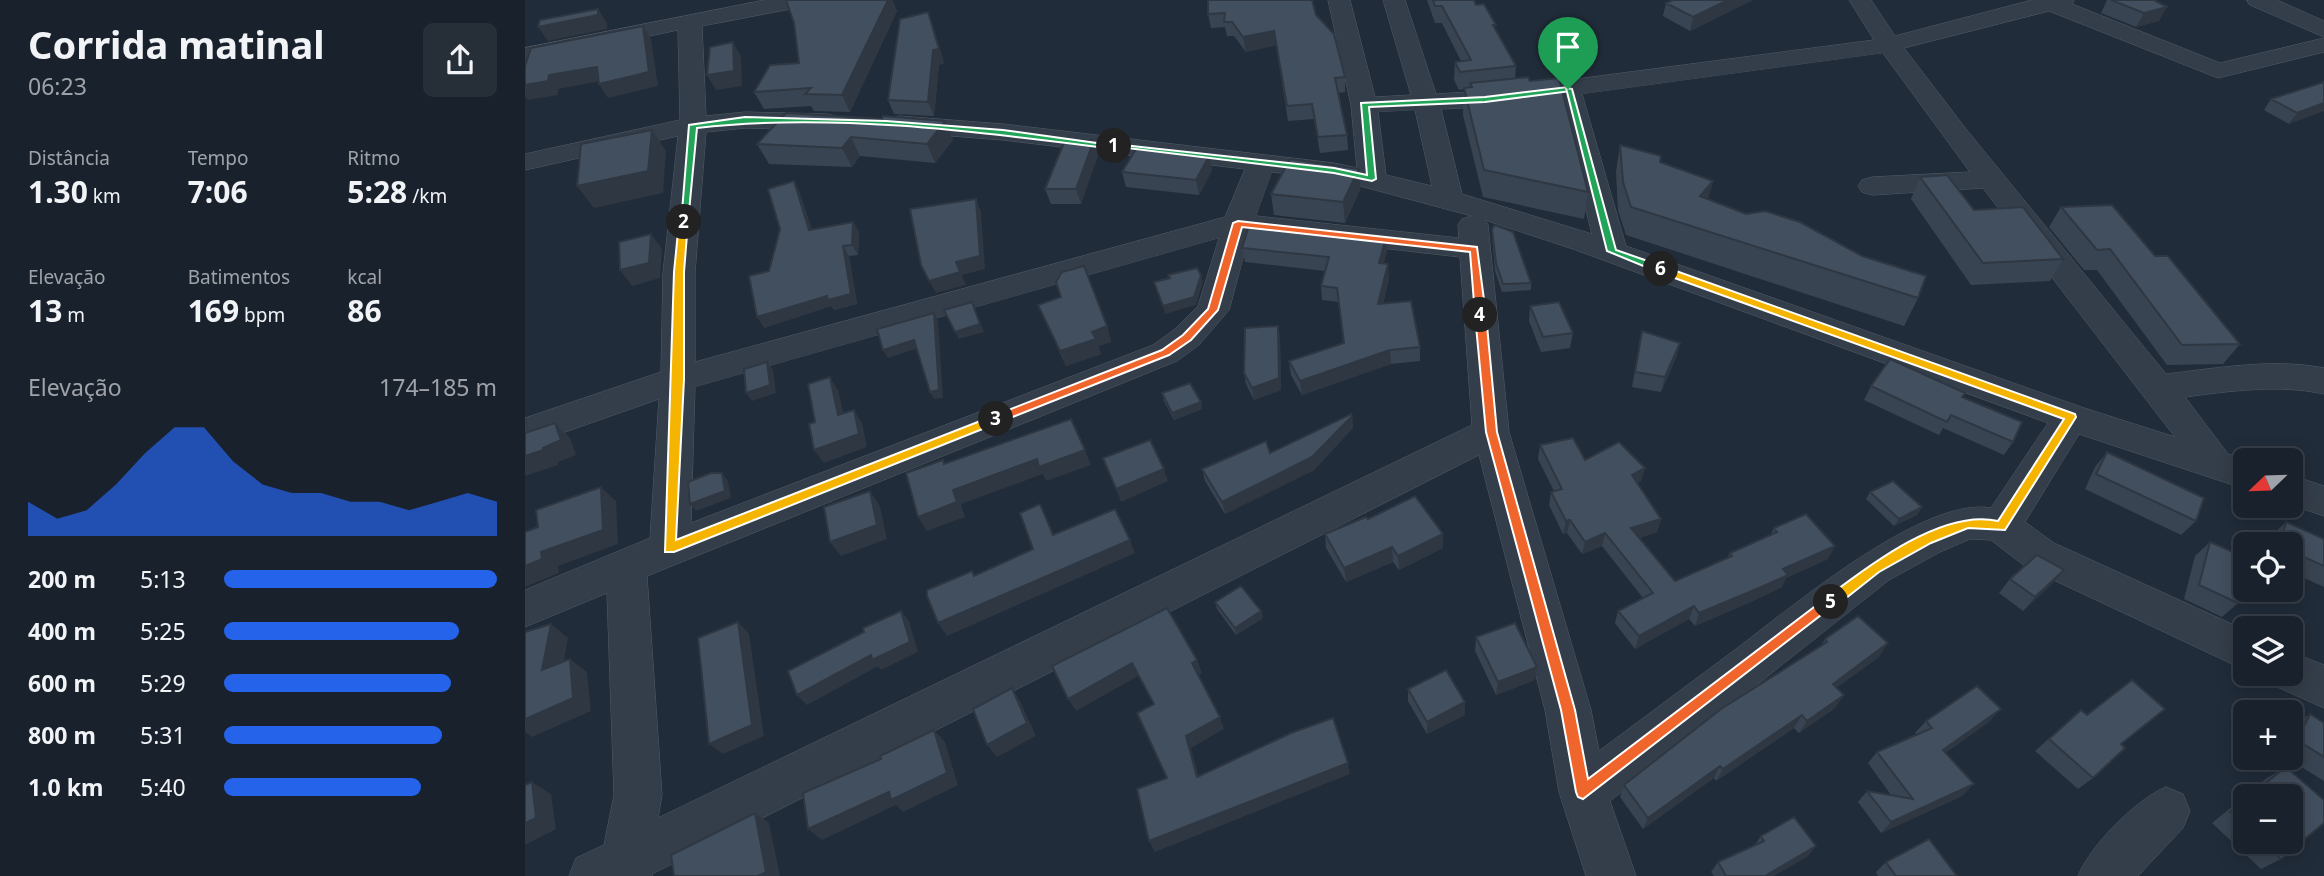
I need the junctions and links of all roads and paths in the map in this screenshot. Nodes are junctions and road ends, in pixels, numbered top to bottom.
1 (801, 0) edge
2 (1339, 0) edge
3 (1394, 0) edge
4 (1860, 0) edge
5 (2259, 0) edge
6 (2052, 1) edge
7 (690, 21) junction
8 (2324, 30) edge
9 (1888, 45) junction
10 (2324, 45) edge
11 (525, 55) edge
12 (1568, 89) junction
13 (1426, 102) junction
14 (1364, 105) junction
15 (694, 125) junction
16 (525, 162) edge
17 (1261, 163) junction
18 (1372, 179) junction
19 (1991, 180) junction
20 (1872, 186) dead end
21 (1461, 203) junction
22 (1238, 223) junction
23 (1474, 249) junction
24 (1612, 251) junction
25 (678, 379) junction
26 (2324, 381) edge
27 (2159, 387) junction
28 (2071, 417) junction
29 (525, 432) edge
30 (1491, 432) junction
31 (2215, 464) junction
32 (2233, 470) edge
33 (2303, 494) edge
34 (2324, 501) edge
35 (2001, 526) junction
36 (670, 548) junction
37 (626, 565) junction
38 (525, 609) edge
39 (2233, 645) edge
40 (2303, 677) edge
41 (2324, 687) edge
42 (1583, 792) junction
43 (2166, 811) dead end
44 (616, 871) edge
45 (1611, 876) edge
46 (2103, 876) edge

1 - 7 street
2 - 14 street
3 - 13 street
4 - 9 street
5 - 8 street
6 - 9 street
6 - 10 street
7 - 11 street
7 - 15 street
9 - 12 street
9 - 19 street
12 - 13 street
12 - 24 street
13 - 14 street
13 - 21 street
14 - 18 street
15 - 16 street
15 - 17 street
15 - 25 street
17 - 18 street
17 - 22 street
18 - 21 street
19 - 20 street
19 - 27 street
21 - 23 street
21 - 24 street
22 - 23 street
22 - 25 street
22 - 36 street
23 - 30 street
24 - 28 street
25 - 29 street
25 - 36 street
26 - 27 street
27 - 31 street
28 - 31 street
28 - 35 street
30 - 42 street
30 - 44 street
31 - 32 street
33 - 34 street
35 - 39 street
35 - 42 street
36 - 37 street
37 - 38 street
37 - 44 street
40 - 41 street
42 - 45 street
43 - 46 street

